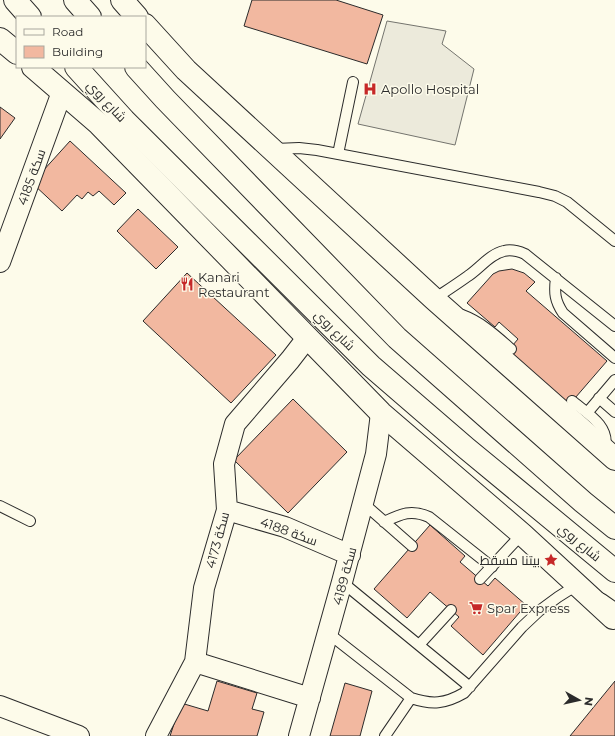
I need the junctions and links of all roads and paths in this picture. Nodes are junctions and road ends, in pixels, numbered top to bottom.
1 (15, 0) edge
2 (75, 0) edge
3 (122, 0) edge
4 (29, 16) edge
5 (89, 16) edge
6 (136, 16) edge
7 (146, 26) edge
8 (0, 39) edge
9 (16, 52) edge
10 (34, 68) edge
11 (77, 68) edge
12 (137, 68) edge
13 (354, 82) dead end
14 (62, 92) junction
15 (272, 149) junction
16 (338, 154) junction
17 (615, 241) edge
18 (0, 262) edge
19 (556, 278) junction
20 (442, 305) junction
21 (615, 326) edge
22 (307, 338) junction
23 (510, 349) dead end
24 (615, 358) edge
25 (615, 380) edge
26 (599, 398) junction
27 (572, 401) dead end
28 (615, 412) edge
29 (381, 413) junction
30 (586, 413) junction
31 (610, 455) edge
32 (363, 503) junction
33 (0, 506) edge
34 (227, 510) junction
35 (30, 520) dead end
36 (384, 522) junction
37 (615, 528) edge
38 (522, 534) junction
39 (412, 546) dead end
40 (350, 555) junction
41 (492, 567) junction
42 (615, 572) edge
43 (480, 579) dead end
44 (342, 582) junction
45 (577, 585) junction
46 (451, 610) dead end
47 (607, 610) edge
48 (615, 620) edge
49 (328, 633) junction
50 (419, 645) junction
51 (195, 662) junction
52 (470, 687) junction
53 (310, 698) junction
54 (411, 698) junction
55 (0, 706) edge
56 (79, 736) edge
57 (156, 736) edge
58 (299, 736) edge
59 (385, 736) edge

1 - 4 main road
2 - 5 main road
3 - 6 main road
7 - 15 main road
8 - 9 main road
10 - 14 main road
11 - 42 main road, شارع روي
12 - 37 main road
13 - 16 lane
14 - 18 street, سكة 4185
14 - 22 main road
15 - 16 lane
15 - 20 main road
16 - 17 lane
19 - 20 lane
19 - 21 lane
19 - 24 lane
20 - 23 lane
20 - 31 main road
22 - 29 main road
22 - 34 street, سكة 4173
25 - 26 lane
26 - 28 lane
26 - 30 lane
27 - 30 lane
29 - 32 street, سكة 4189
29 - 38 main road
30 - 31 lane
32 - 36 lane
32 - 40 street, سكة 4189
33 - 35 lane
34 - 40 street, سكة 4188
34 - 51 street, سكة 4173
36 - 39 lane
36 - 41 lane
38 - 41 lane
38 - 45 main road
40 - 44 street, سكة 4189
41 - 43 lane
44 - 49 street, سكة 4189
44 - 50 lane
45 - 47 main road
45 - 52 lane
46 - 50 lane
47 - 48 main road
49 - 53 street, سكة 4189
49 - 54 lane
50 - 52 lane
51 - 53 street
51 - 57 street, سكة 4173
52 - 54 lane
53 - 58 street, سكة 4189
54 - 59 lane
55 - 56 street

